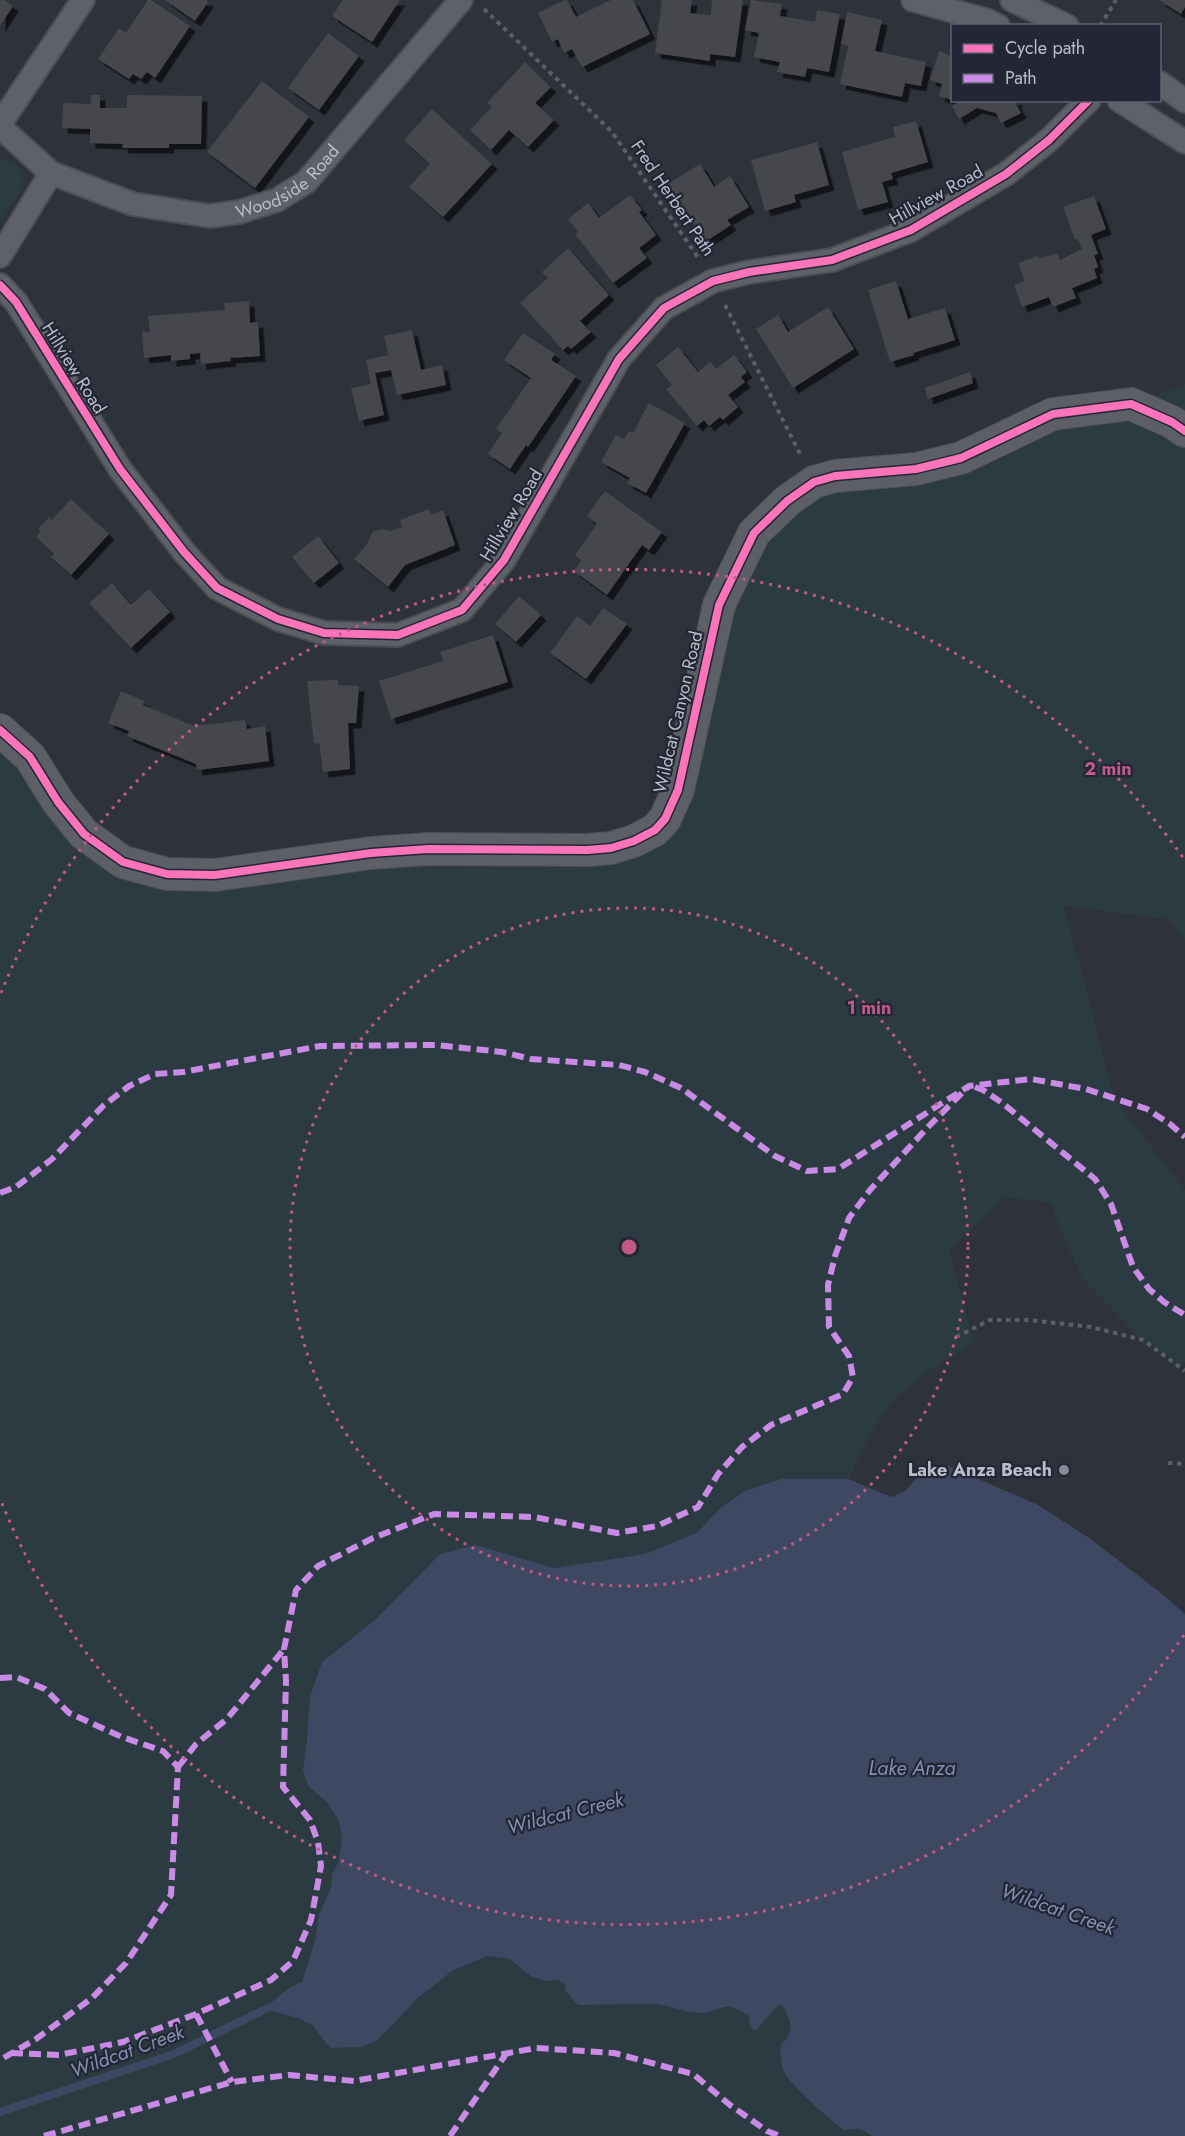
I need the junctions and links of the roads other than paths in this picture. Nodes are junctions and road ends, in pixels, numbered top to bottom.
1 (83, 0) edge
2 (460, 0) edge
3 (913, 0) edge
4 (1012, 0) edge
5 (994, 24) edge
6 (1063, 24) edge
7 (1161, 84) edge
8 (1185, 101) edge
9 (1087, 102) edge
10 (1122, 102) edge
11 (0, 125) edge
12 (1185, 142) edge
13 (51, 173) junction
14 (0, 256) edge
15 (0, 285) edge
16 (1185, 431) edge
17 (0, 730) edge

1 - 11 street
2 - 13 street, Woodside Road
3 - 5 street
4 - 6 street
7 - 8 street
9 - 15 street, Hillview Road
10 - 12 street
11 - 13 street, Woodside Road
13 - 14 street
16 - 17 street, Wildcat Canyon Road

